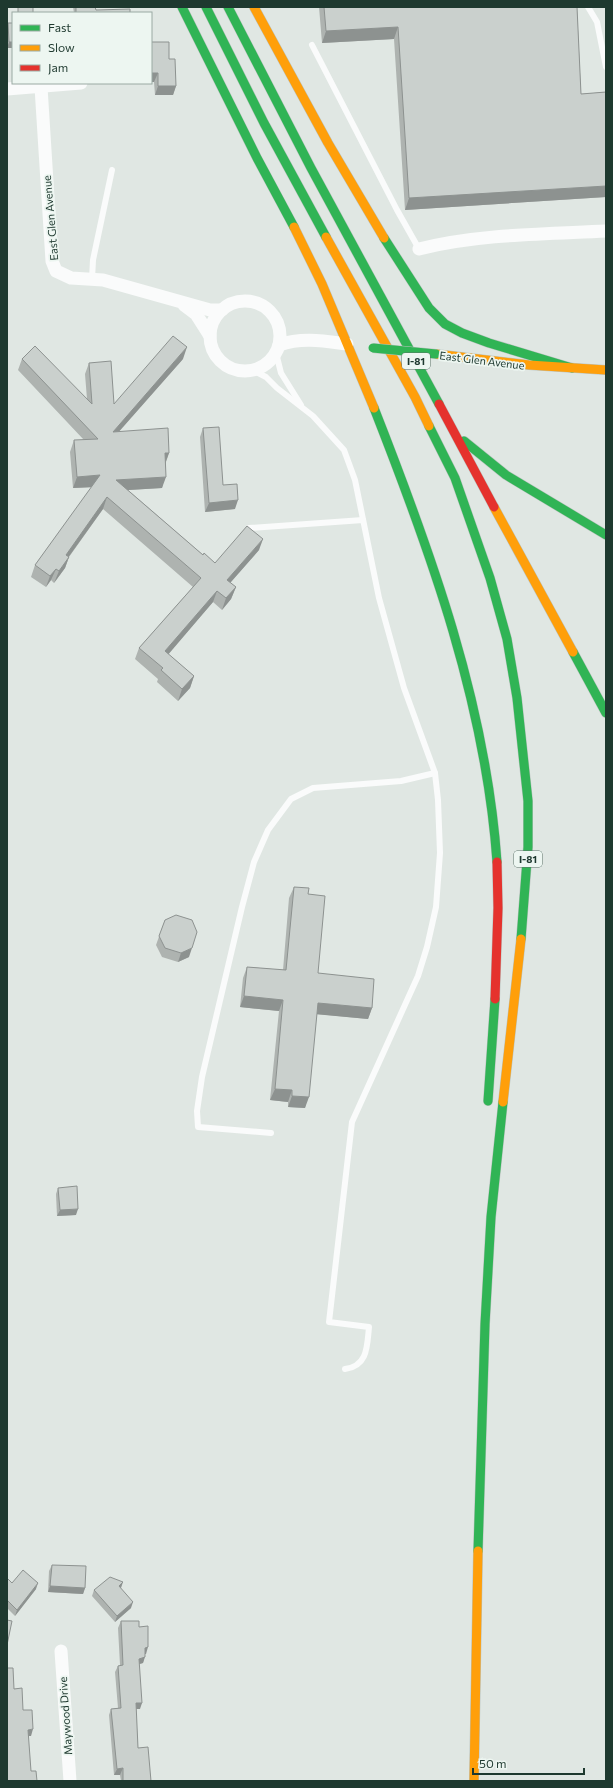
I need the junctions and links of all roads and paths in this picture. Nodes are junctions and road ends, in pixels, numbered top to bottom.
1 (182, 7) edge
2 (206, 7) edge
3 (228, 7) edge
4 (254, 7) edge
5 (588, 7) edge
6 (312, 45) dead end
7 (606, 67) edge
8 (71, 84) edge
9 (41, 87) junction
10 (7, 89) edge
11 (112, 170) dead end
12 (606, 230) edge
13 (419, 249) joint
14 (92, 279) junction
15 (178, 300) junction
16 (222, 310) junction
17 (278, 326) junction
18 (210, 336) junction
19 (310, 340) junction
20 (362, 346) junction
21 (277, 349) junction
22 (572, 368) junction
23 (252, 370) junction
24 (606, 370) edge
25 (304, 410) junction
26 (450, 424) junction
27 (363, 520) junction
28 (249, 528) edge
29 (606, 535) edge
30 (606, 713) edge
31 (435, 773) junction
32 (487, 1114) dead end
33 (271, 1133) dead end
34 (345, 1369) dead end
35 (473, 1427) dead end
36 (478, 1519) junction
37 (61, 1650) dead end
38 (70, 1781) edge
39 (474, 1781) edge

1 - 20 main road
2 - 36 main road, I-81
3 - 26 main road, I-81
4 - 22 main road
5 - 7 lane
6 - 13 lane
8 - 9 street
9 - 10 street
9 - 14 street, East Glen Avenue
11 - 14 lane
12 - 13 street
14 - 15 street, East Glen Avenue
15 - 16 street, East Glen Avenue
15 - 18 street, East Glen Avenue
16 - 17 street
16 - 18 street
17 - 19 street, East Glen Avenue
17 - 21 street
18 - 23 street, East Glen Avenue
19 - 20 street, East Glen Avenue
19 - 21 street, East Glen Avenue
20 - 22 main road, East Glen Avenue, bridge
20 - 32 main road
21 - 23 street, East Glen Avenue
21 - 25 lane
22 - 24 main road, East Glen Avenue
23 - 25 lane
25 - 27 lane
26 - 29 main road
26 - 30 main road, I-81
27 - 28 lane
27 - 31 lane
31 - 33 lane
31 - 34 lane
35 - 36 main road
36 - 39 main road, I-81
37 - 38 street, Maywood Drive

